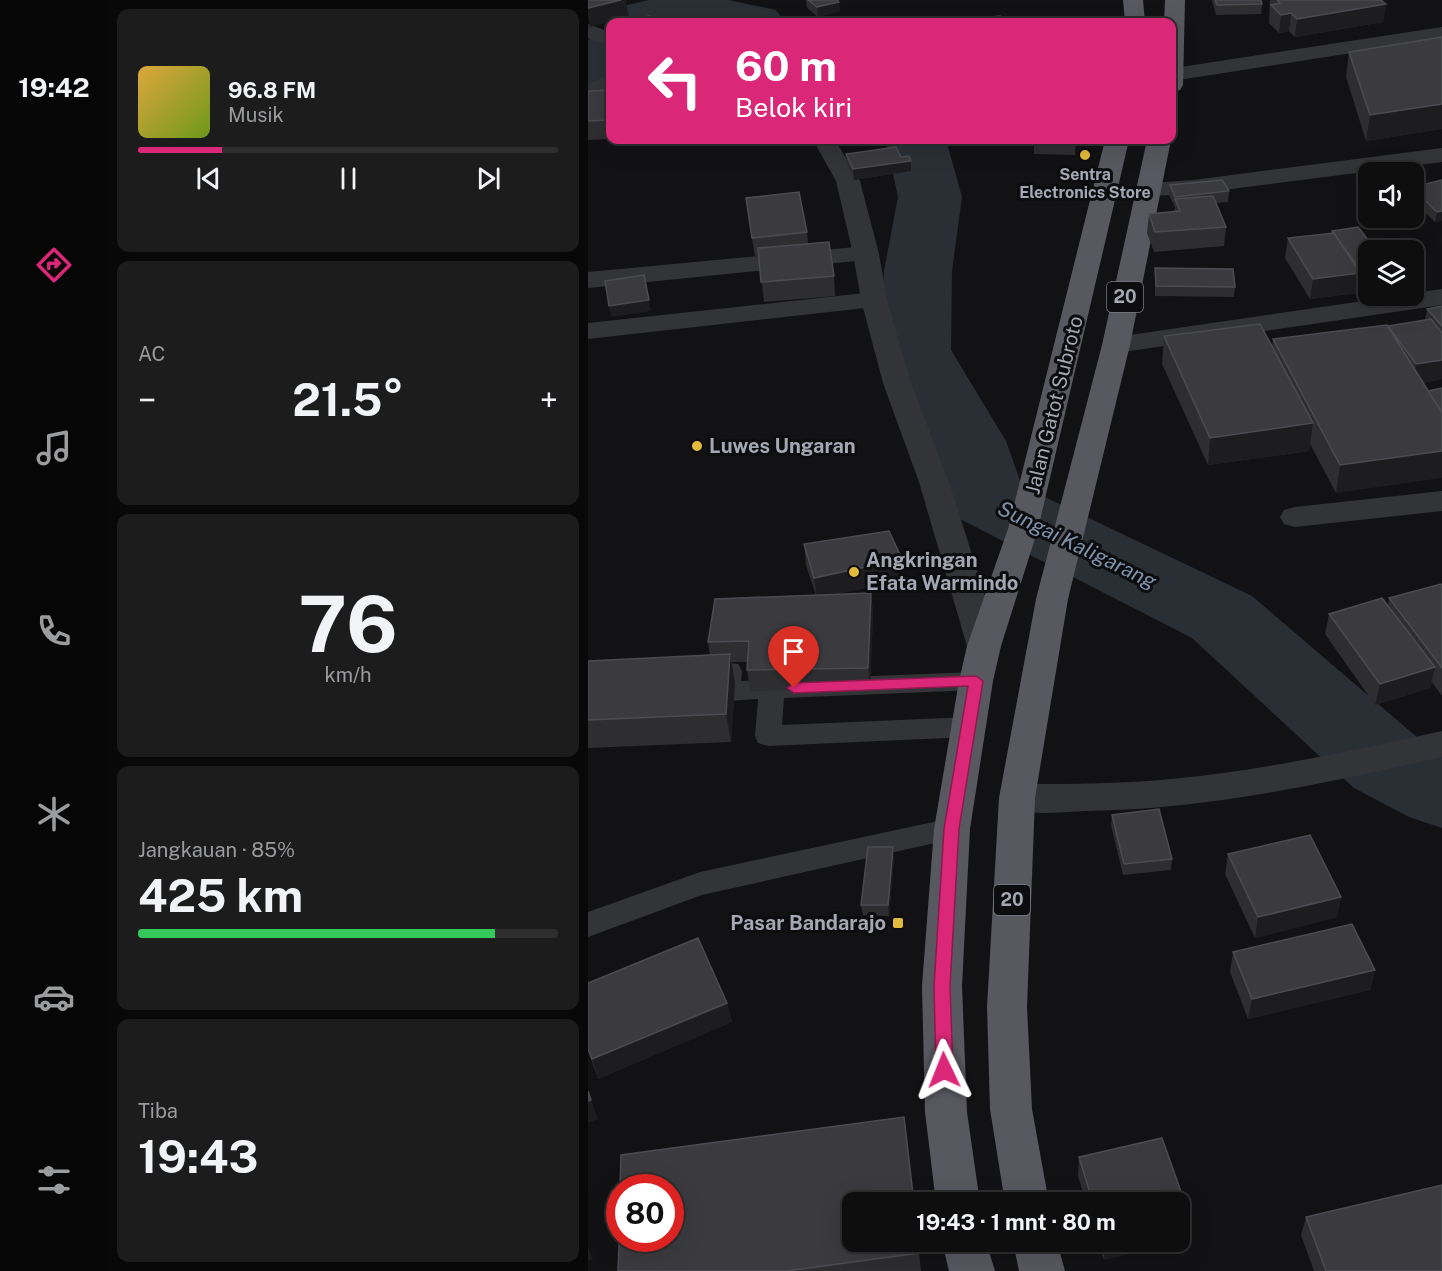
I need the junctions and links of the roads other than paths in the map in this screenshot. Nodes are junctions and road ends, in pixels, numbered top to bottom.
1 (1133, 0) edge
2 (1175, 0) edge
3 (1135, 18) edge
4 (1175, 18) edge
5 (1442, 33) edge
6 (1176, 79) edge
7 (606, 84) edge
8 (588, 93) edge
9 (826, 144) edge
10 (1116, 144) edge
11 (1158, 144) edge
12 (1442, 155) edge
13 (1147, 189) junction
14 (866, 254) junction
15 (588, 280) edge
16 (1442, 297) edge
17 (874, 300) junction
18 (588, 331) edge
19 (1116, 345) junction
20 (1442, 501) edge
21 (1295, 517) dead end
22 (984, 646) junction
23 (694, 673) edge
24 (976, 681) junction
25 (772, 689) junction
26 (970, 727) junction
27 (1442, 744) edge
28 (1017, 798) junction
29 (952, 829) junction
30 (588, 925) edge
31 (957, 1192) edge
32 (1025, 1192) edge
33 (967, 1252) edge
34 (1037, 1252) edge
35 (972, 1271) edge
36 (1042, 1271) edge

1 - 3 highway
2 - 4 highway
5 - 6 street
7 - 8 street
9 - 14 street
10 - 22 highway, Jalan Gatot Subroto / 20
11 - 13 highway, 20
12 - 13 street
13 - 19 highway, 20
14 - 15 street
14 - 17 street
16 - 19 street
17 - 18 street
17 - 22 street
19 - 28 highway, 20
20 - 21 street
22 - 24 highway, Jalan Gatot Subroto / 20
23 - 25 lane
24 - 25 lane
24 - 26 highway, Jalan Gatot Subroto / 20
25 - 26 lane
26 - 29 highway, Jalan Gatot Subroto / 20
27 - 28 street
28 - 32 highway, 20
29 - 30 lane
29 - 31 highway, Jalan Gatot Subroto / 20
33 - 35 highway
34 - 36 highway

